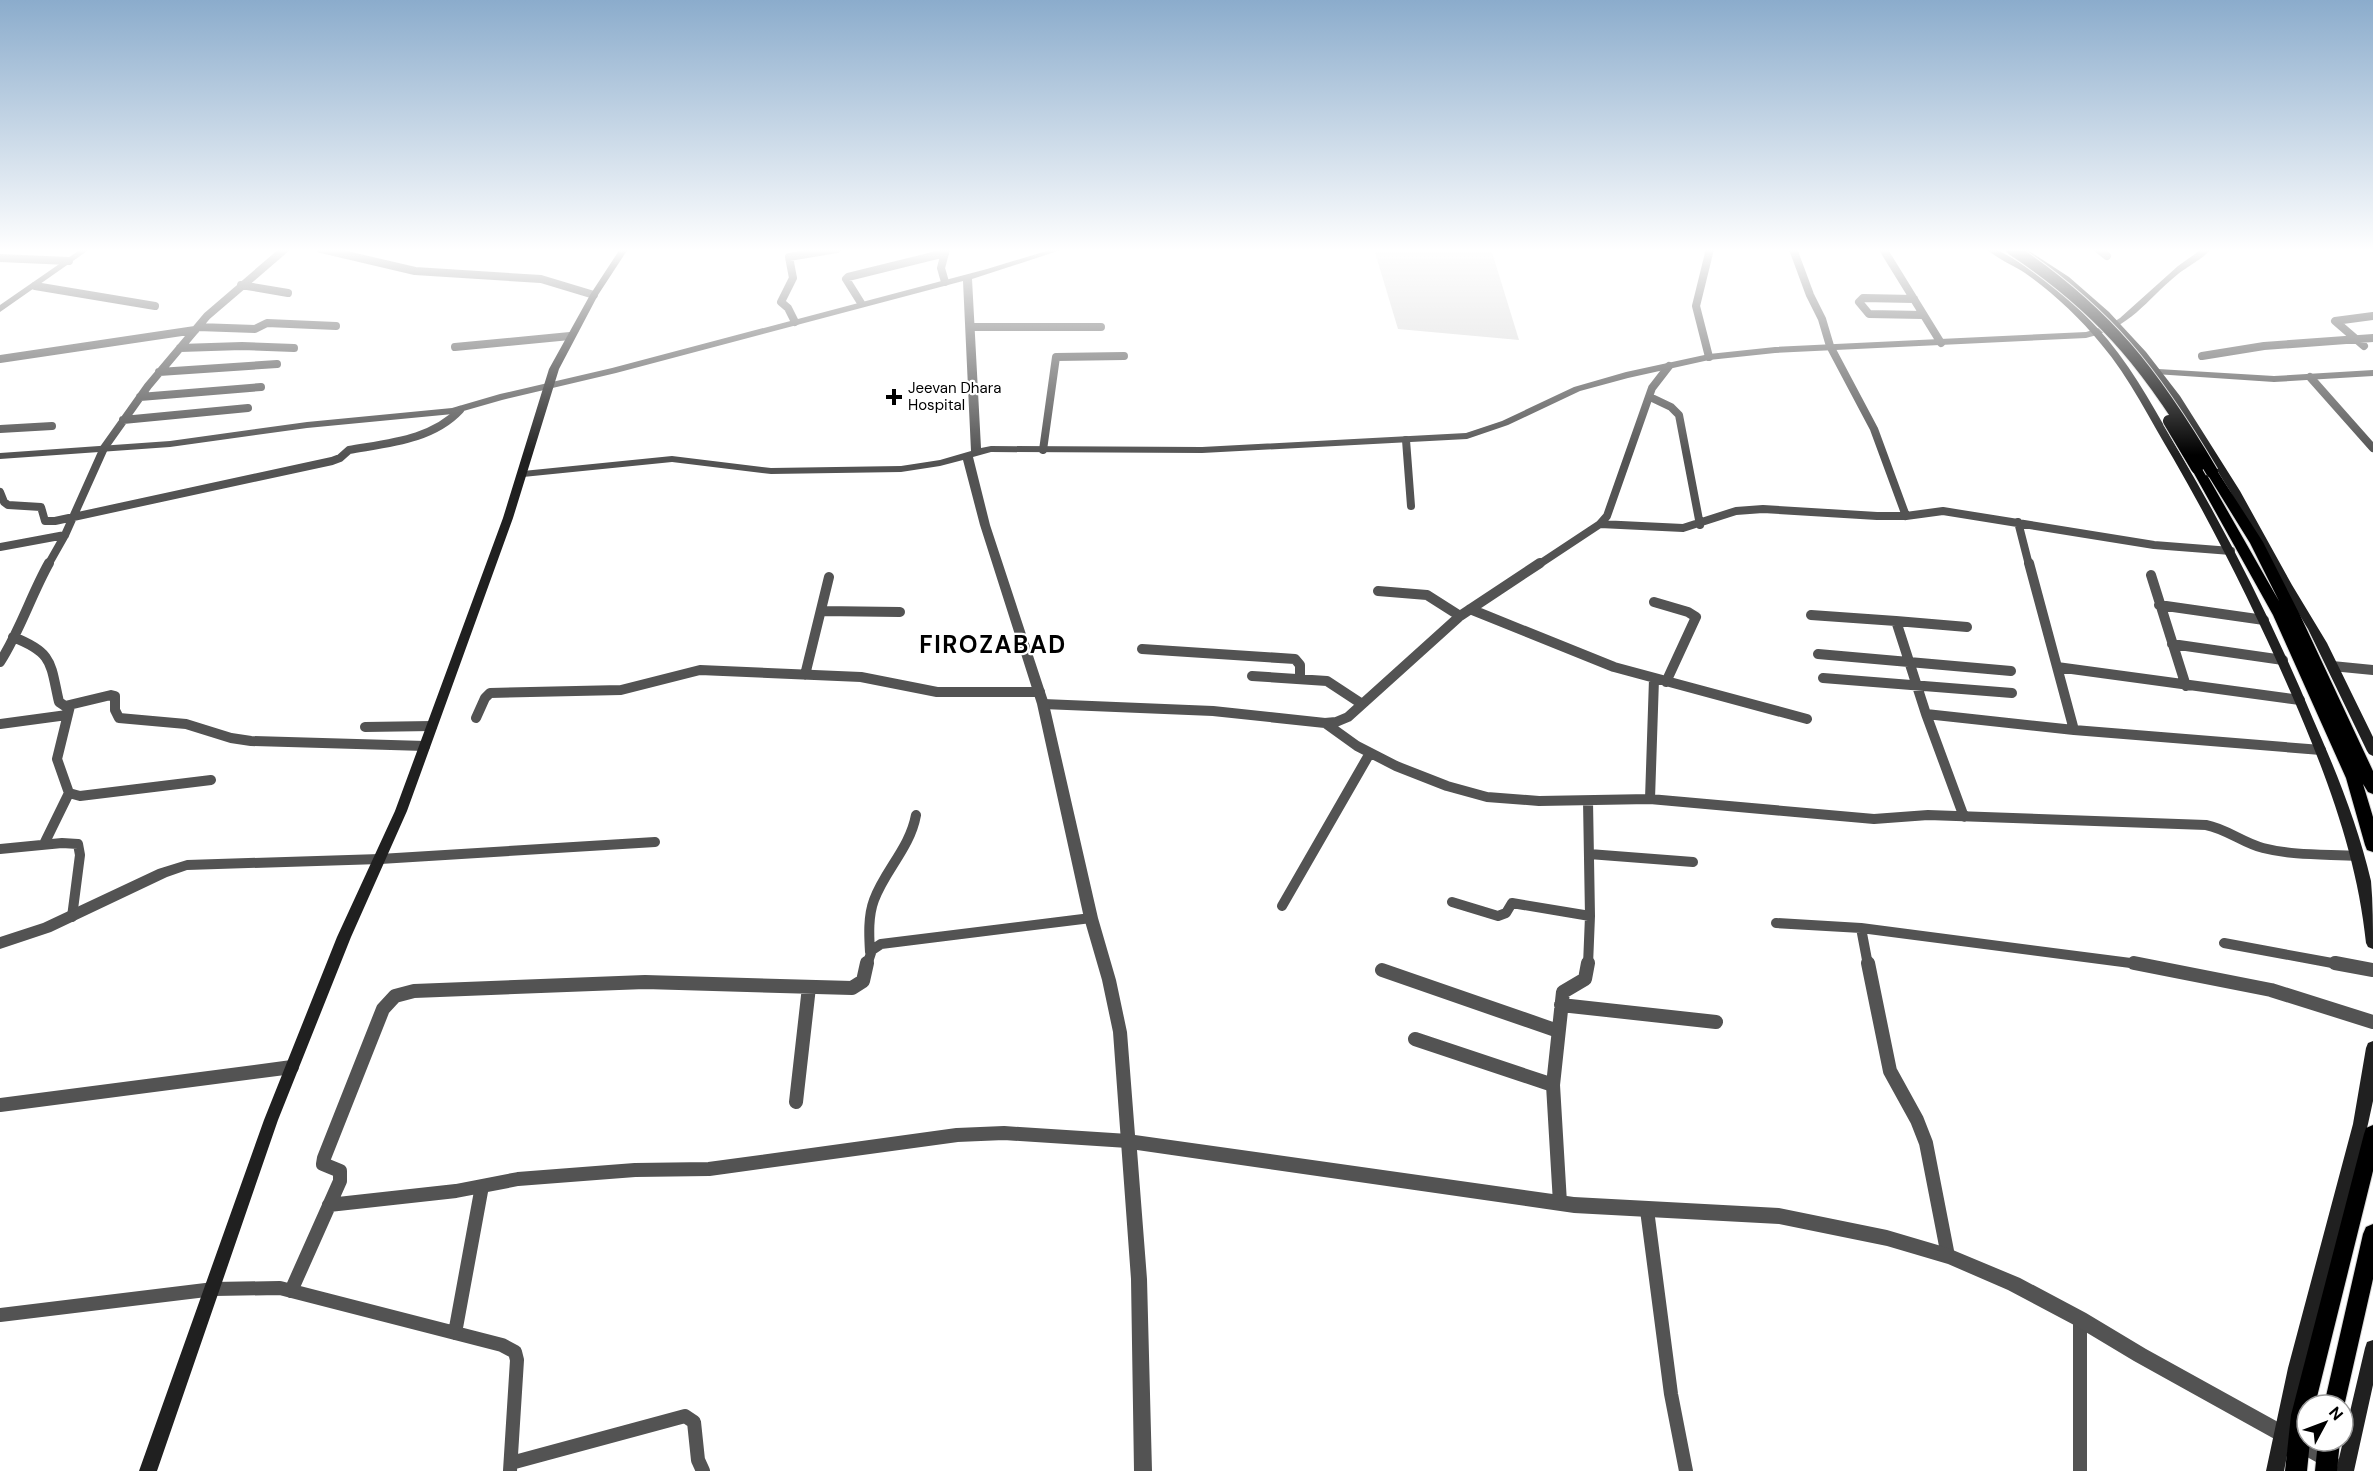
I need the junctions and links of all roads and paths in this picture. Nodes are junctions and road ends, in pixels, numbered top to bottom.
1 (208, 318) edge
2 (581, 318) edge
3 (793, 318) edge
4 (810, 318) edge
5 (969, 318) edge
6 (1699, 318) edge
7 (1821, 318) edge
8 (1925, 318) edge
9 (2082, 318) edge
10 (2091, 318) edge
11 (2101, 318) edge
12 (2111, 318) edge
13 (2125, 318) edge
14 (2360, 318) edge
15 (795, 322) junction
16 (2118, 324) junction
17 (336, 326) dead end
18 (970, 327) junction
19 (1101, 327) dead end
20 (197, 328) junction
21 (2097, 334) junction
22 (570, 336) junction
23 (2373, 338) edge
24 (2355, 339) junction
25 (1941, 343) junction
26 (1830, 346) junction
27 (2364, 346) dead end
28 (455, 347) dead end
29 (180, 348) junction
30 (294, 348) dead end
31 (1124, 356) dead end
32 (2202, 356) dead end
33 (1709, 357) junction
34 (0, 359) edge
35 (277, 364) dead end
36 (1669, 366) junction
37 (159, 372) junction
38 (2158, 372) junction
39 (2373, 373) edge
40 (2310, 377) junction
41 (548, 386) junction
42 (261, 387) dead end
43 (140, 397) junction
44 (1650, 398) junction
45 (248, 408) dead end
46 (460, 410) junction
47 (123, 420) junction
48 (52, 426) dead end
49 (0, 429) edge
50 (1406, 440) junction
51 (104, 448) junction
52 (2373, 448) edge
53 (1043, 450) junction
54 (972, 454) junction
55 (0, 456) edge
56 (523, 474) junction
57 (0, 492) edge
58 (1411, 506) dead end
59 (74, 516) junction
60 (1906, 516) junction
61 (2018, 522) junction
62 (1600, 524) junction
63 (1700, 525) junction
64 (65, 535) junction
65 (0, 548) edge
66 (2231, 551) junction
67 (2151, 574) dead end
68 (829, 577) dead end
69 (1378, 591) dead end
70 (1654, 602) dead end
71 (2159, 605) junction
72 (1470, 609) junction
73 (821, 611) junction
74 (900, 612) dead end
75 (1811, 615) dead end
76 (1460, 616) junction
77 (2264, 620) junction
78 (1896, 621) junction
79 (1967, 627) dead end
80 (13, 637) junction
81 (2172, 644) junction
82 (1142, 649) dead end
83 (1818, 654) dead end
84 (2283, 660) junction
85 (0, 662) edge
86 (1910, 662) junction
87 (2331, 666) junction
88 (2057, 667) junction
89 (2373, 670) edge
90 (2011, 671) dead end
91 (805, 675) junction
92 (1252, 676) dead end
93 (1300, 678) junction
94 (1823, 678) dead end
95 (1654, 679) junction
96 (1666, 682) junction
97 (1917, 685) junction
98 (2186, 686) junction
99 (2012, 693) dead end
100 (1042, 698) junction
101 (2300, 700) junction
102 (1362, 704) junction
103 (68, 710) junction
104 (1926, 714) junction
105 (476, 718) dead end
106 (1807, 719) dead end
107 (1325, 723) junction
108 (0, 724) edge
109 (365, 726) dead end
110 (432, 726) junction
111 (2074, 730) junction
112 (426, 746) junction
113 (2321, 750) junction
114 (2373, 751) edge
115 (1370, 753) junction
116 (211, 780) dead end
117 (2373, 788) edge
118 (69, 793) junction
119 (1650, 799) junction
120 (1588, 801) junction
121 (916, 815) dead end
122 (1964, 817) junction
123 (655, 842) dead end
124 (44, 844) junction
125 (2373, 845) edge
126 (0, 849) edge
127 (1589, 854) junction
128 (2358, 856) junction
129 (380, 859) junction
130 (1694, 862) dead end
131 (1452, 902) dead end
132 (1282, 906) dead end
133 (1590, 916) junction
134 (72, 917) junction
135 (1091, 918) junction
136 (1776, 923) dead end
137 (1861, 927) junction
138 (0, 943) edge
139 (2224, 943) dead end
140 (2373, 944) edge
141 (870, 952) junction
142 (1382, 970) dead end
143 (2373, 970) edge
144 (810, 987) junction
145 (1561, 1005) junction
146 (1716, 1022) dead end
147 (2373, 1022) edge
148 (1558, 1031) junction
149 (1415, 1039) dead end
150 (2373, 1048) edge
151 (292, 1067) junction
152 (1553, 1085) junction
153 (796, 1102) dead end
154 (0, 1105) edge
155 (2373, 1134) edge
156 (1128, 1141) junction
157 (482, 1186) junction
158 (1560, 1203) junction
159 (329, 1205) junction
160 (1647, 1210) junction
161 (2373, 1234) edge
162 (1948, 1256) junction
163 (214, 1289) junction
164 (291, 1291) junction
165 (0, 1315) edge
166 (2080, 1318) junction
167 (455, 1333) junction
168 (2373, 1348) edge
169 (2308, 1393) edge
170 (2339, 1393) edge
171 (2280, 1434) junction
172 (2295, 1442) edge
173 (2298, 1453) edge
174 (2317, 1453) edge
175 (2335, 1462) edge
176 (511, 1467) edge
177 (148, 1471) edge
178 (703, 1471) edge
179 (1143, 1471) edge
180 (1686, 1471) edge
181 (2080, 1471) edge
182 (2275, 1471) edge
183 (2296, 1471) edge

1 - 20 street
2 - 22 main road
3 - 15 street
4 - 15 street
5 - 18 street
6 - 33 street
7 - 26 street
8 - 25 street
9 - 21 main road
10 - 125 main road, bridge
11 - 117 main road, bridge
12 - 16 main road
13 - 16 street
14 - 24 street
15 - 41 street
16 - 21 street
16 - 38 main road
17 - 20 street
18 - 19 street
18 - 54 street
20 - 29 street
20 - 34 street
21 - 25 street
21 - 66 main road
22 - 28 street
22 - 41 main road
23 - 24 street
24 - 27 street
24 - 32 street
25 - 26 street
26 - 33 street
26 - 60 street
29 - 30 street
29 - 37 street
31 - 53 street
33 - 36 street
35 - 37 street
36 - 44 street
36 - 50 street
37 - 43 street
38 - 40 street
38 - 87 main road
39 - 40 street
40 - 52 street
41 - 46 street
41 - 56 main road
42 - 43 street
43 - 47 street
44 - 62 street
44 - 63 street
45 - 47 street
46 - 51 street
46 - 59 street
47 - 51 street
48 - 49 street
50 - 53 street
50 - 58 street
51 - 55 street
51 - 59 street
53 - 54 street
54 - 56 street
54 - 100 street
56 - 110 main road
57 - 59 street
59 - 64 street
60 - 61 street
60 - 63 street
61 - 66 street
61 - 88 street
62 - 63 street
62 - 72 street
64 - 65 street
64 - 80 street
66 - 77 main road
67 - 71 street
68 - 73 street
69 - 76 street
70 - 96 street
71 - 77 street
71 - 81 street
72 - 76 street
72 - 95 street
73 - 74 street
73 - 91 street
75 - 78 street
76 - 102 street
77 - 84 main road
78 - 79 street
78 - 86 street
80 - 85 street
80 - 103 street
81 - 84 street
81 - 98 street
82 - 93 street
83 - 86 street
84 - 101 main road
86 - 90 street
86 - 97 street
87 - 89 street
87 - 114 main road
88 - 98 street
88 - 111 street
91 - 100 street
91 - 105 street
92 - 93 street
93 - 102 street
94 - 97 street
95 - 96 street
95 - 119 street
96 - 106 street
97 - 99 street
97 - 104 street
98 - 101 street
100 - 107 street
100 - 135 street
101 - 113 main road
102 - 107 street
103 - 108 street
103 - 112 street
103 - 118 street
104 - 111 street
104 - 122 street
107 - 115 street
109 - 110 street
110 - 112 main road
111 - 113 street
112 - 129 main road
113 - 128 main road
115 - 120 street
115 - 132 street
116 - 118 street
118 - 124 street
119 - 120 street
119 - 122 street
120 - 127 street
121 - 141 street
122 - 128 street
123 - 129 street
124 - 126 street
124 - 134 street
127 - 130 street
127 - 133 street
128 - 140 main road
129 - 134 street
129 - 151 main road
131 - 133 street
133 - 145 street
134 - 138 street
135 - 141 street
135 - 156 street
136 - 137 street
137 - 147 street
137 - 162 street
139 - 143 street
141 - 144 street
142 - 148 street
144 - 153 street
144 - 159 street
145 - 146 street
145 - 148 street
148 - 152 street
149 - 152 street
150 - 171 main road
151 - 154 street
151 - 163 main road
152 - 158 street
155 - 169 main road
156 - 157 street
156 - 158 street
156 - 179 street
157 - 159 street
157 - 167 street
158 - 160 street
159 - 164 street
160 - 162 street
160 - 180 street
161 - 170 main road
162 - 166 street
163 - 164 street
163 - 165 street
163 - 177 main road
164 - 167 street
166 - 171 street
166 - 181 street
167 - 176 street
168 - 175 main road
171 - 172 street
171 - 182 main road
173 - 183 main road
174 - 175 street
176 - 178 street

